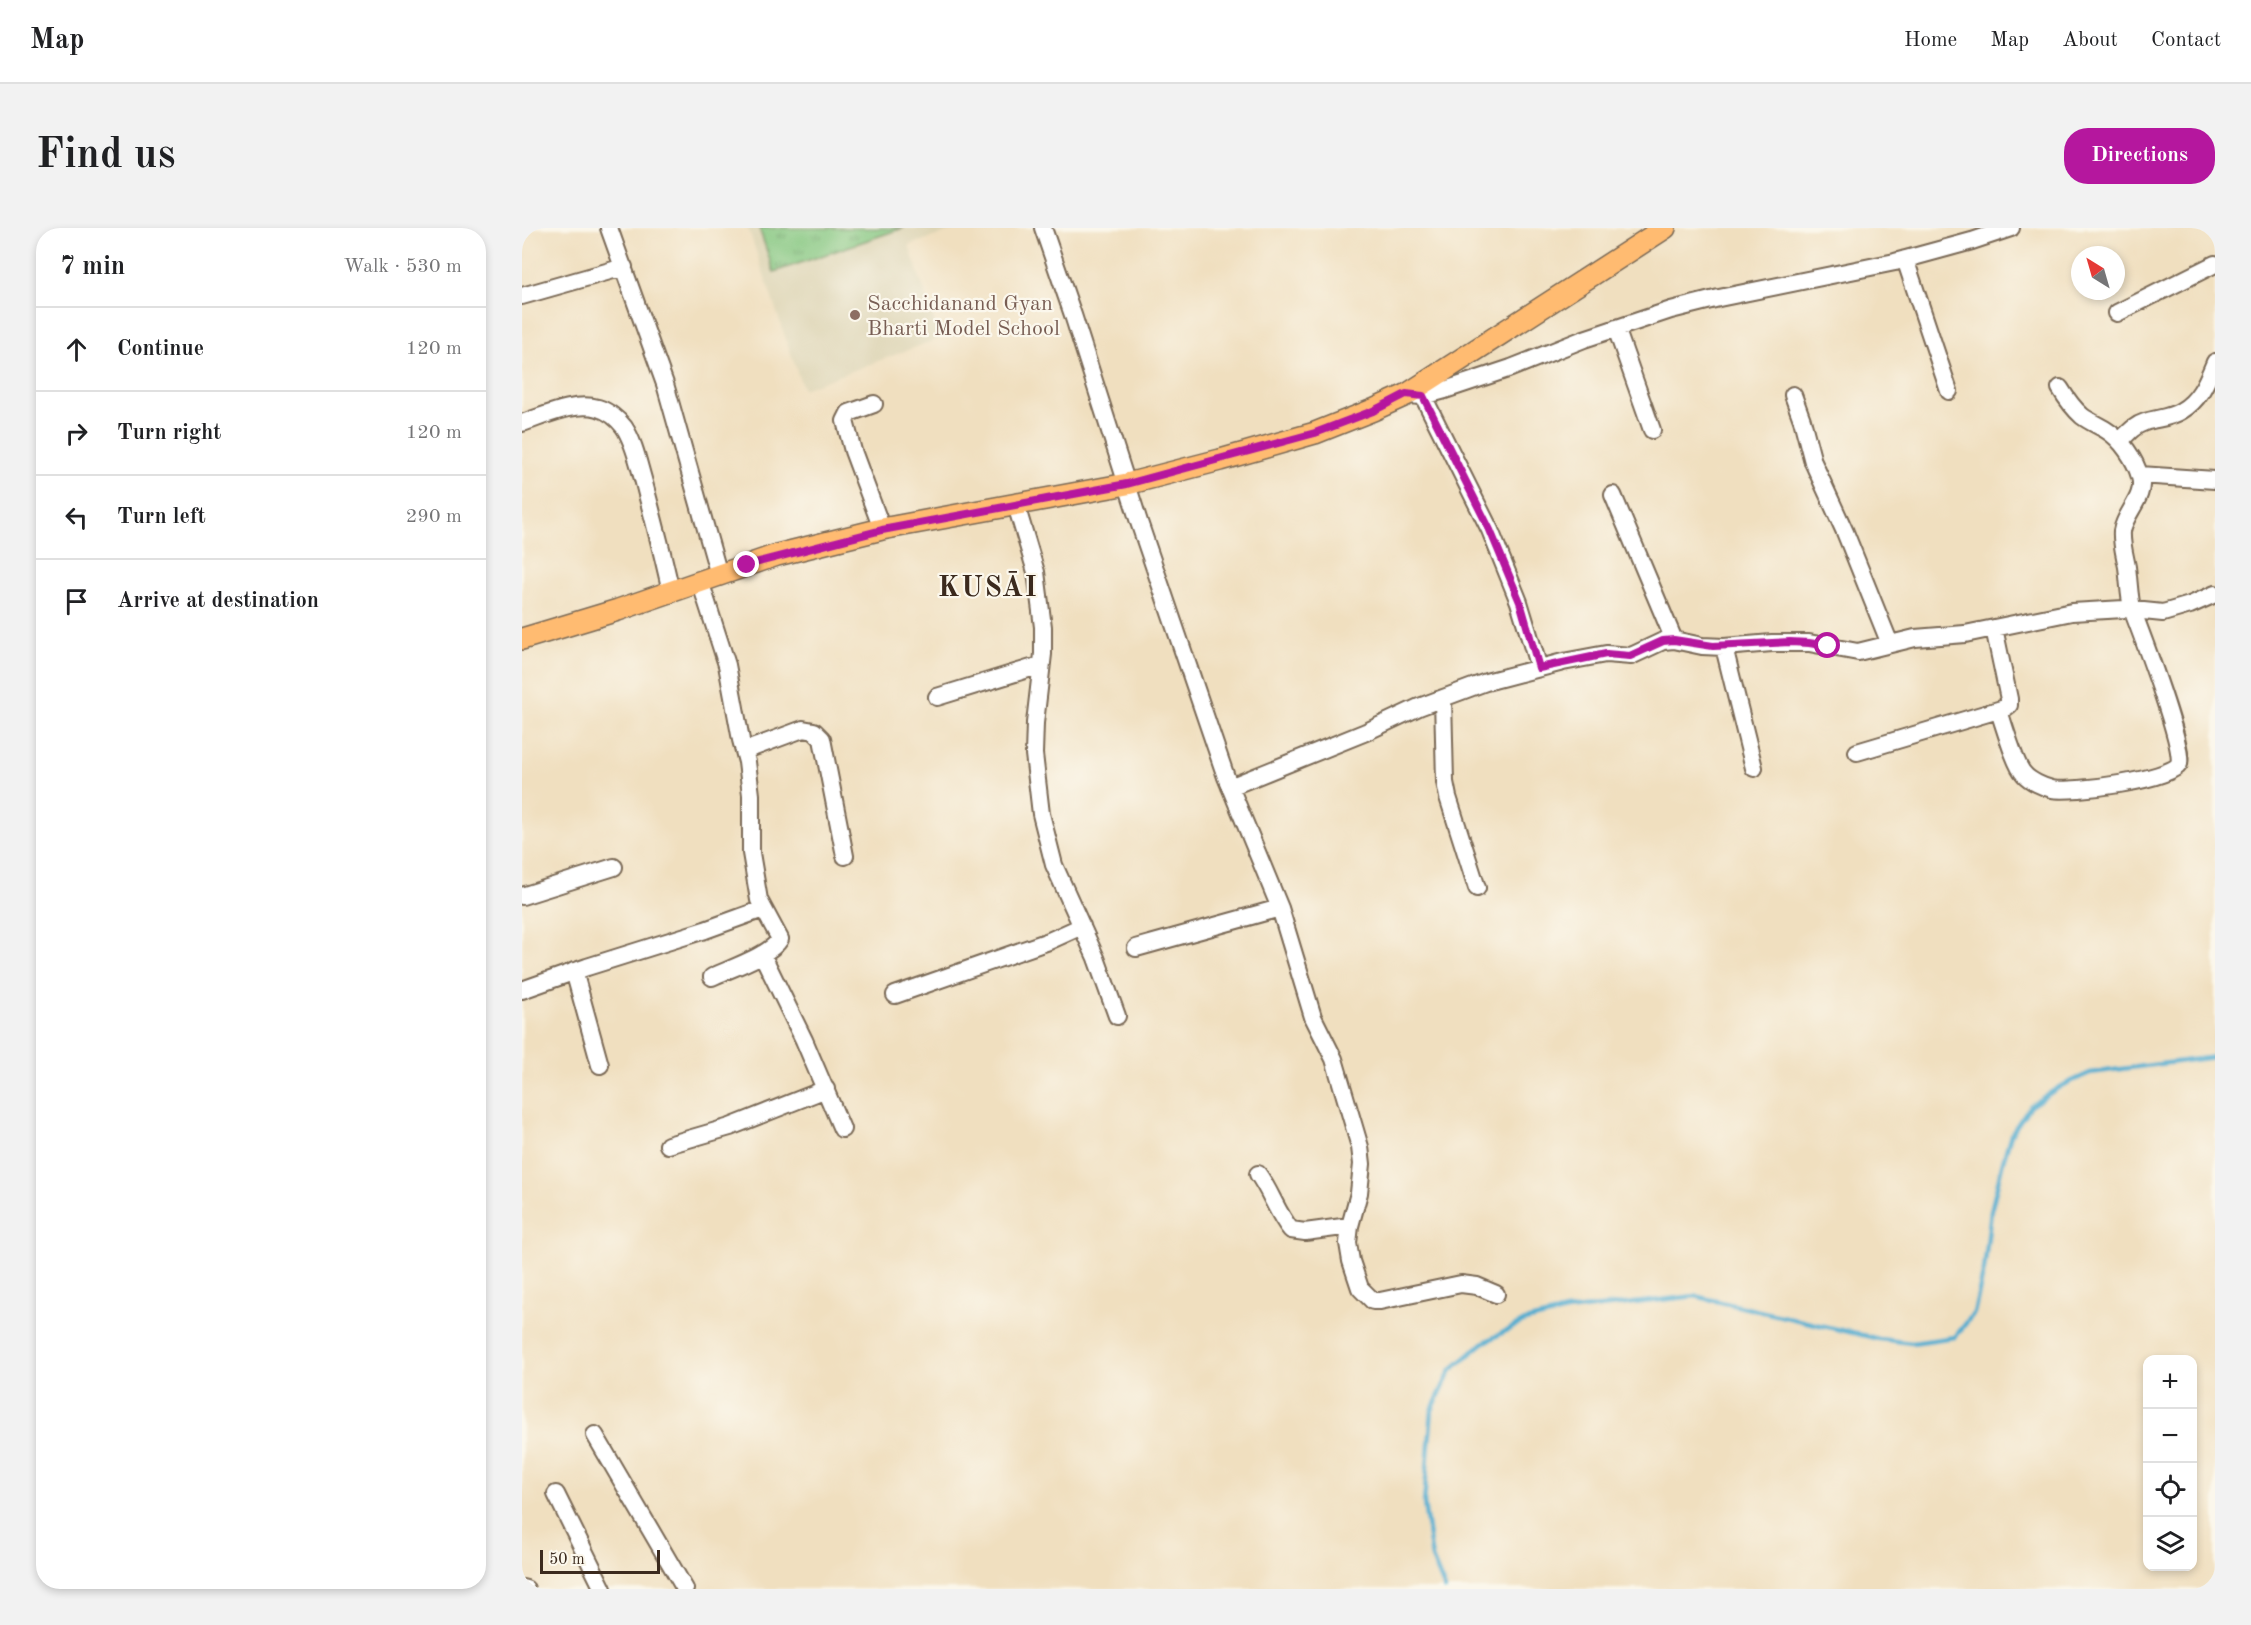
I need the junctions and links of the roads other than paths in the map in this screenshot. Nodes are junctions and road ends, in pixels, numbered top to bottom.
1 (609, 228) edge
2 (1043, 228) edge
3 (1665, 228) edge
4 (2011, 228) edge
5 (1982, 233) edge
6 (1905, 259) junction
7 (2215, 264) edge
8 (624, 267) junction
9 (522, 296) edge
10 (2116, 313) dead end
11 (1616, 328) junction
12 (2215, 362) edge
13 (2060, 388) dead end
14 (1949, 391) dead end
15 (1415, 395) junction
16 (1793, 395) dead end
17 (874, 404) dead end
18 (522, 423) edge
19 (1652, 430) dead end
20 (2120, 442) junction
21 (2140, 476) junction
22 (2215, 480) edge
23 (1127, 484) junction
24 (1613, 495) dead end
25 (1016, 505) junction
26 (882, 530) junction
27 (709, 578) junction
28 (671, 592) junction
29 (2215, 594) edge
30 (2133, 610) junction
31 (1994, 628) junction
32 (522, 639) edge
33 (1674, 640) junction
34 (1890, 644) junction
35 (1724, 647) junction
36 (1041, 665) junction
37 (1539, 668) junction
38 (937, 697) dead end
39 (1443, 698) junction
40 (1999, 711) junction
41 (744, 751) junction
42 (1857, 752) dead end
43 (1754, 768) dead end
44 (1230, 787) junction
45 (845, 856) dead end
46 (614, 867) dead end
47 (1478, 888) dead end
48 (522, 896) edge
49 (1280, 908) junction
50 (763, 909) junction
51 (1082, 926) junction
52 (1136, 948) dead end
53 (762, 954) junction
54 (574, 971) junction
55 (712, 977) dead end
56 (522, 990) edge
57 (895, 995) dead end
58 (1117, 1016) dead end
59 (600, 1065) dead end
60 (826, 1089) junction
61 (842, 1129) dead end
62 (668, 1145) dead end
63 (1258, 1174) dead end
64 (1350, 1226) junction
65 (1496, 1294) dead end
66 (595, 1435) dead end
67 (556, 1494) dead end
68 (603, 1589) edge
69 (685, 1589) edge

1 - 8 street
2 - 23 street
3 - 15 main road
4 - 5 street
5 - 6 street
6 - 11 street
6 - 14 street
7 - 10 street
8 - 9 street
8 - 27 street
11 - 15 street
11 - 19 street
12 - 20 street
13 - 20 street
15 - 23 main road
15 - 37 street
16 - 34 street
17 - 26 street
18 - 28 street
20 - 21 street
21 - 22 street
21 - 30 street
23 - 25 main road
23 - 44 street
24 - 33 street
25 - 26 main road
25 - 36 street
26 - 27 main road
27 - 28 main road
27 - 41 street
28 - 32 main road
29 - 30 street
30 - 31 street
30 - 40 street
31 - 34 street
31 - 40 street
33 - 35 street
33 - 37 street
34 - 35 street
35 - 43 street
36 - 38 street
36 - 51 street
37 - 39 street
39 - 44 street
39 - 47 street
40 - 42 street
41 - 45 street
41 - 50 street
44 - 49 street
46 - 48 street
49 - 52 street
49 - 64 street
50 - 53 street
50 - 54 street
51 - 57 street
51 - 58 street
53 - 55 street
53 - 60 street
54 - 56 street
54 - 59 street
60 - 61 street
60 - 62 street
63 - 64 street
64 - 65 street
66 - 69 street
67 - 68 street

